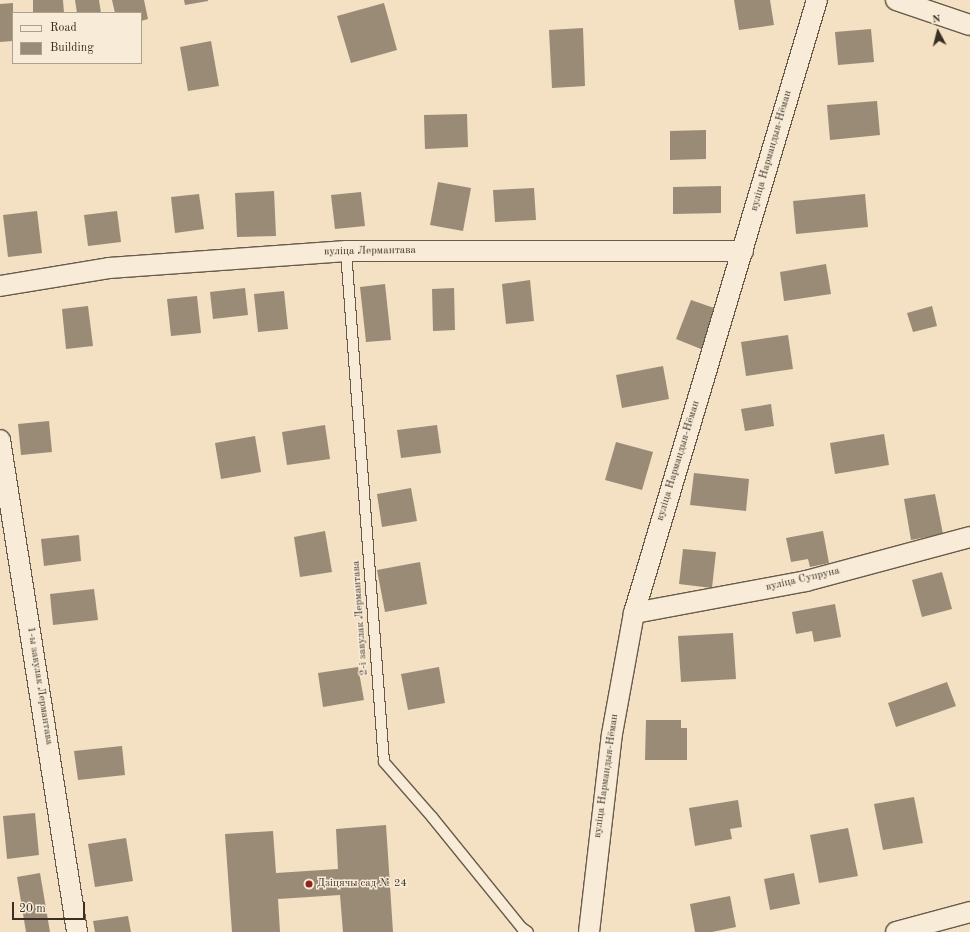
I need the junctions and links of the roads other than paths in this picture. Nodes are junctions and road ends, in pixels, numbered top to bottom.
1 (817, 0) edge
2 (896, 0) edge
3 (970, 25) edge
4 (743, 250) junction
5 (346, 251) junction
6 (0, 286) edge
7 (0, 440) edge
8 (970, 537) edge
9 (634, 613) junction
10 (970, 912) edge
11 (77, 932) edge
12 (528, 932) edge
13 (589, 932) edge
14 (896, 932) edge

1 - 4 street, вуліца Нармандыя-Нёман
2 - 3 street
4 - 5 street, вуліца Лермантава
4 - 9 street, вуліца Нармандыя-Нёман
5 - 6 street, вуліца Лермантава
5 - 12 lane, 2-і завулак Лермантава
7 - 11 street, 1-ы завулак Лермантава
8 - 9 street, вуліца Супруна
9 - 13 street, вуліца Нармандыя-Нёман
10 - 14 street

